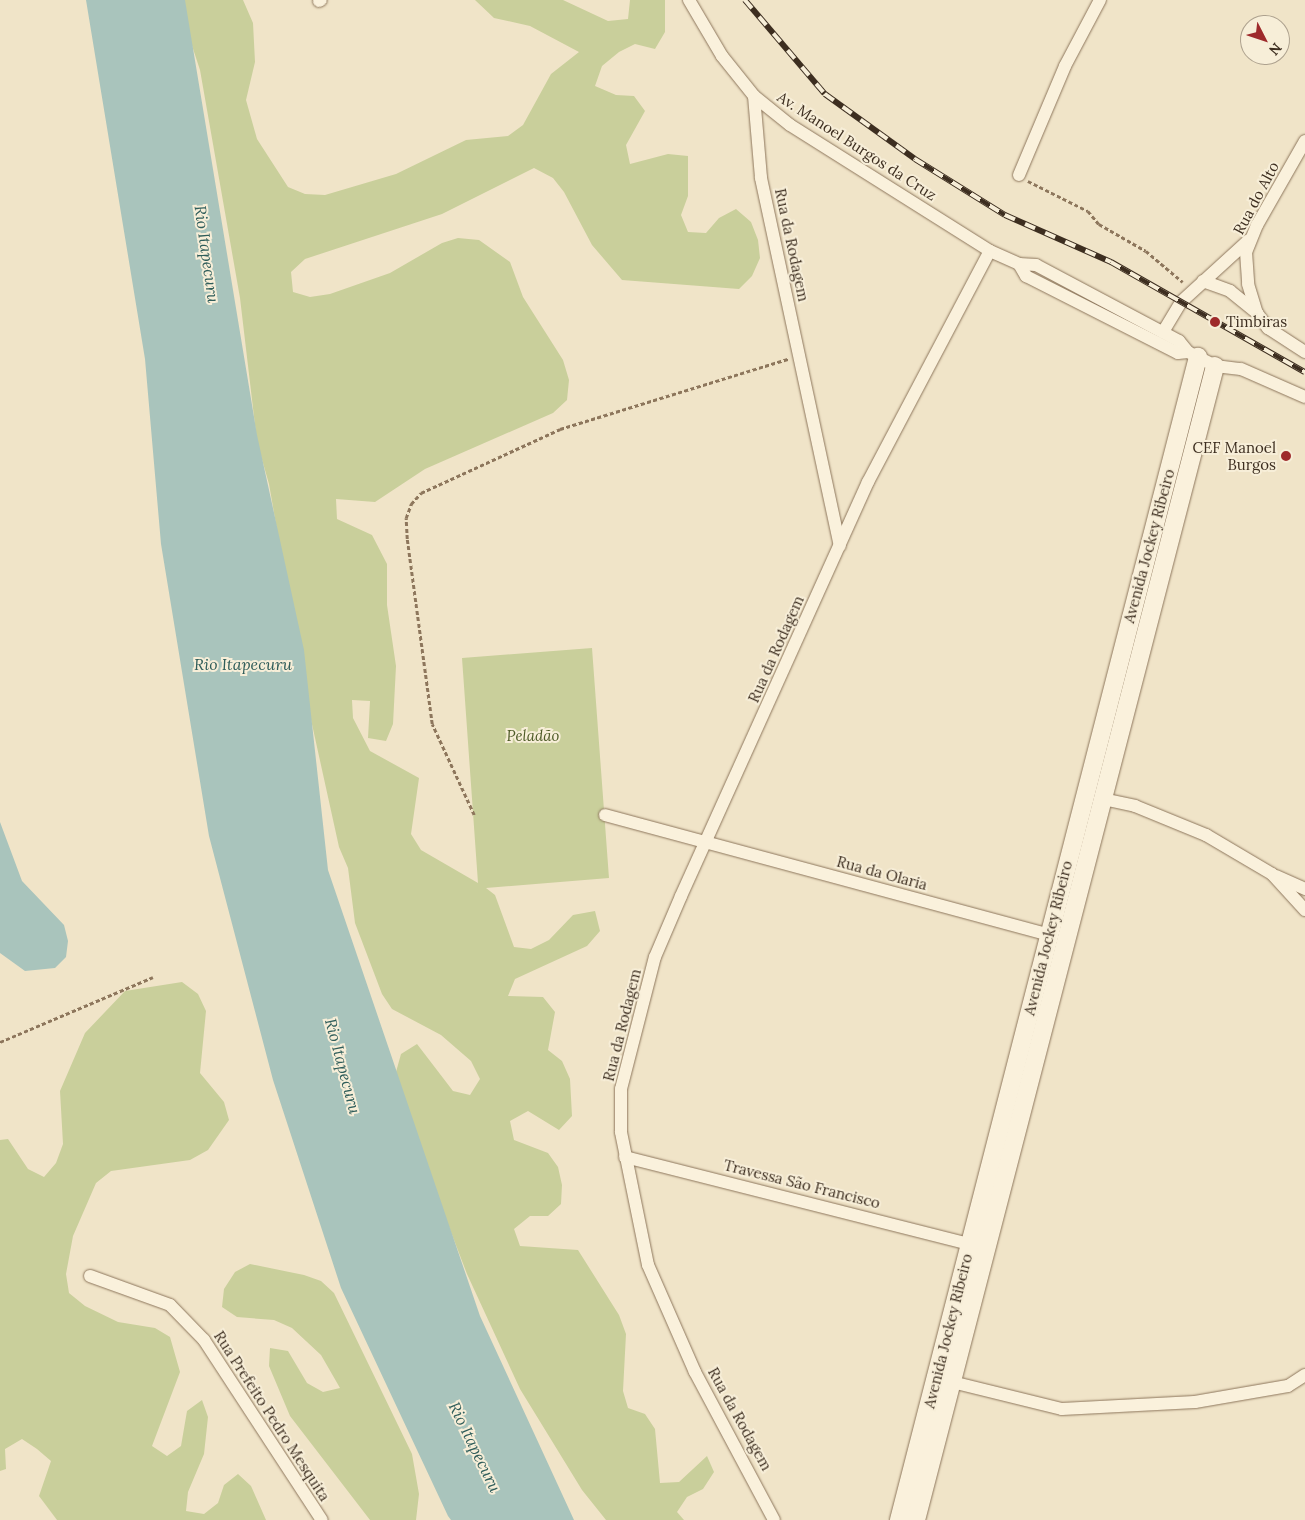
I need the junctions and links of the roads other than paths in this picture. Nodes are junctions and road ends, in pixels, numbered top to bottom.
1 (688, 0) edge
2 (1100, 0) edge
3 (754, 96) junction
4 (1305, 141) edge
5 (1019, 175) road end
6 (1252, 237) junction
7 (990, 251) junction
8 (1019, 264) junction
9 (1203, 281) junction
10 (1257, 313) junction
11 (1163, 332) junction
12 (1305, 352) edge
13 (1193, 354) junction
14 (1216, 366) junction
15 (1305, 397) edge
16 (840, 546) junction
17 (1103, 799) junction
18 (604, 815) dead end
19 (706, 842) junction
20 (1272, 874) junction
21 (1305, 889) edge
22 (1305, 910) edge
23 (1049, 935) junction
24 (625, 1157) junction
25 (970, 1244) junction
26 (90, 1276) dead end
27 (1305, 1374) edge
28 (952, 1382) junction
29 (322, 1520) edge
30 (774, 1520) edge
31 (899, 1520) edge
32 (916, 1520) edge

1 - 3 street, Av. Manoel Burgos da Cruz
2 - 5 street
3 - 7 street, Av. Manoel Burgos da Cruz
3 - 16 street, Rua da Rodagem
4 - 6 street, Rua do Alto
6 - 9 street
6 - 10 street, Rua do Alto
7 - 8 street, Av. Manoel Burgos da Cruz
7 - 16 street, Rua da Rodagem
8 - 11 street
8 - 13 street
9 - 10 street
9 - 11 street
10 - 12 street, Rua do Alto
11 - 13 street
13 - 14 street
13 - 23 street, Avenida Jockey Ribeiro
14 - 15 street
14 - 17 street, Avenida Jockey Ribeiro
16 - 19 street, Rua da Rodagem
17 - 20 street
17 - 28 street, Avenida Jockey Ribeiro
18 - 19 street, Rua da Olaria
19 - 23 street, Rua da Olaria
19 - 24 street, Rua da Rodagem
20 - 21 street
20 - 22 street
23 - 25 street, Avenida Jockey Ribeiro
24 - 25 street, Travessa São Francisco
24 - 30 street, Rua da Rodagem
25 - 31 street, Avenida Jockey Ribeiro
26 - 29 street, Rua Prefeito Pedro Mesquita
27 - 28 street
28 - 32 street, Avenida Jockey Ribeiro

